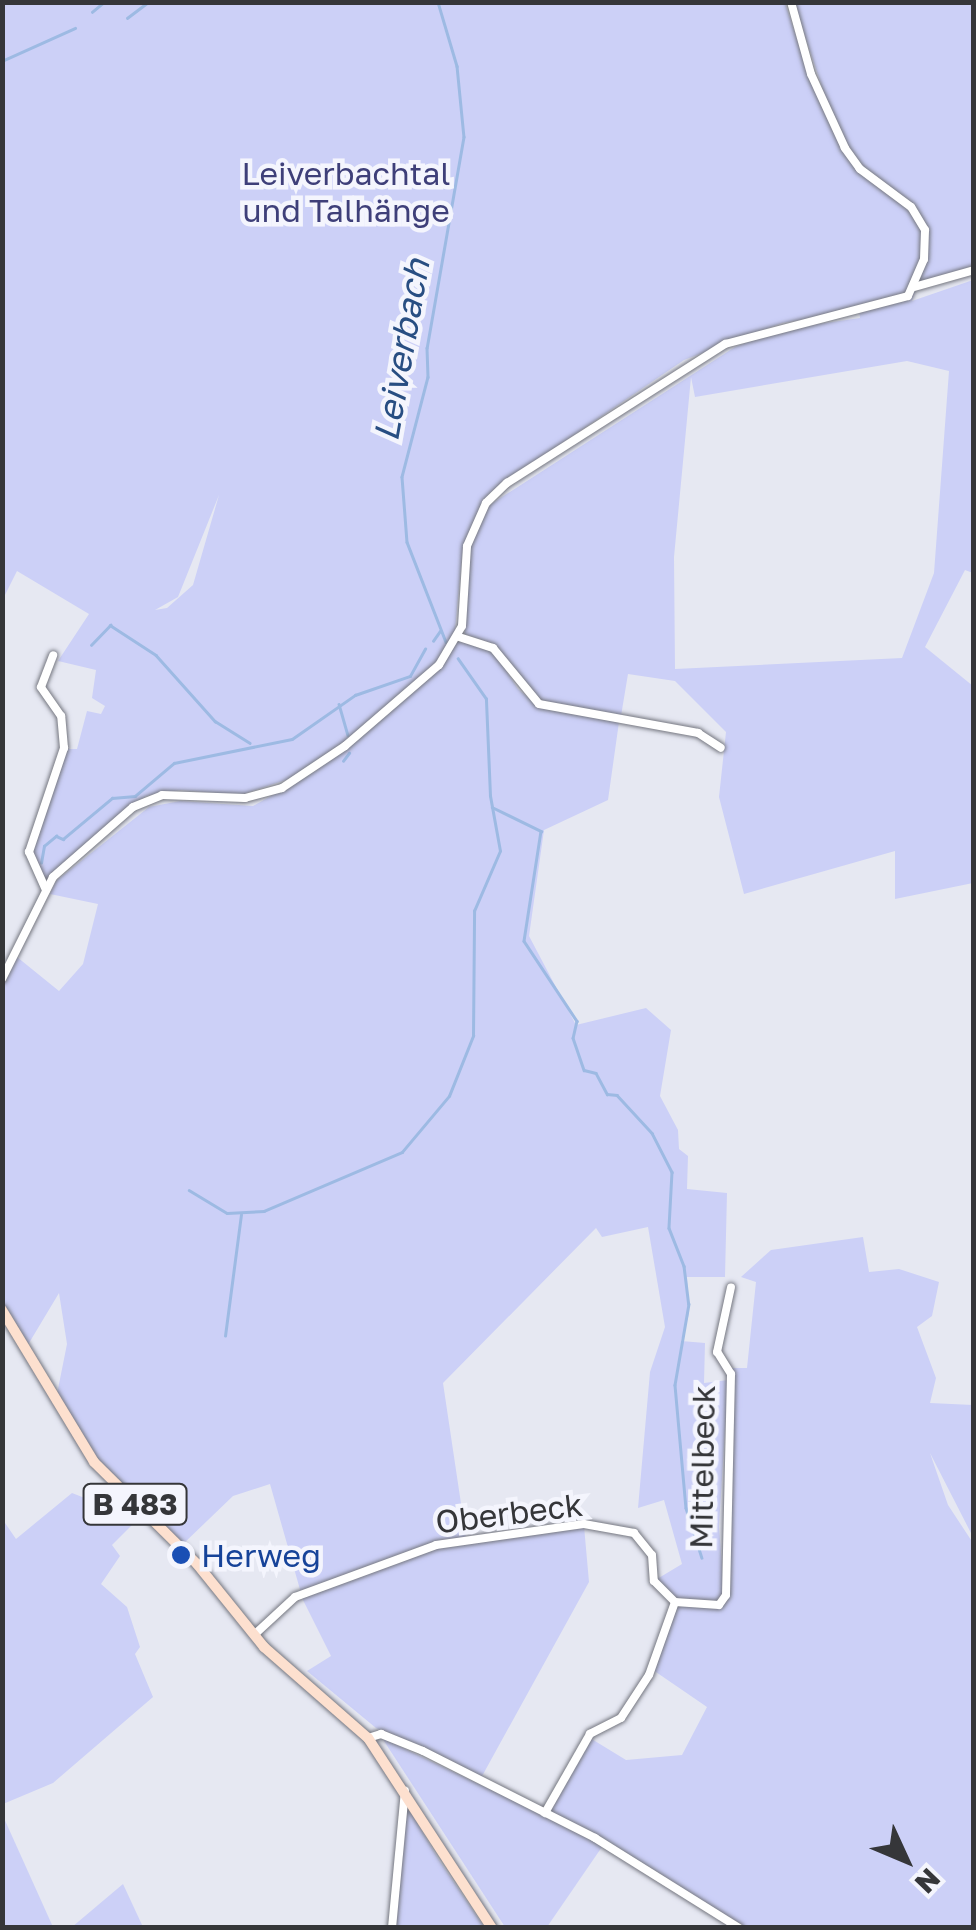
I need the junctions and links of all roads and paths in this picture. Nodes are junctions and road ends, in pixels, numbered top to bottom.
1 (791, 2) edge
2 (974, 270) edge
3 (914, 287) junction
4 (459, 637) junction
5 (53, 655) dead end
6 (721, 748) dead end
7 (46, 890) junction
8 (2, 979) edge
9 (731, 1287) dead end
10 (2, 1310) edge
11 (674, 1602) junction
12 (254, 1636) junction
13 (368, 1738) junction
14 (405, 1791) junction
15 (544, 1813) junction
16 (392, 1928) edge
17 (492, 1928) edge
18 (740, 1928) edge

1 - 3 street
2 - 3 street
3 - 4 street
4 - 6 street
4 - 7 street
5 - 7 street
7 - 8 street
9 - 11 street, Mittelbeck
10 - 12 main road, B 483
11 - 12 street, Oberbeck
11 - 15 street
12 - 13 main road, B 483
13 - 14 main road, B 483
13 - 15 street
14 - 16 street
14 - 17 main road, B 483
15 - 18 street

